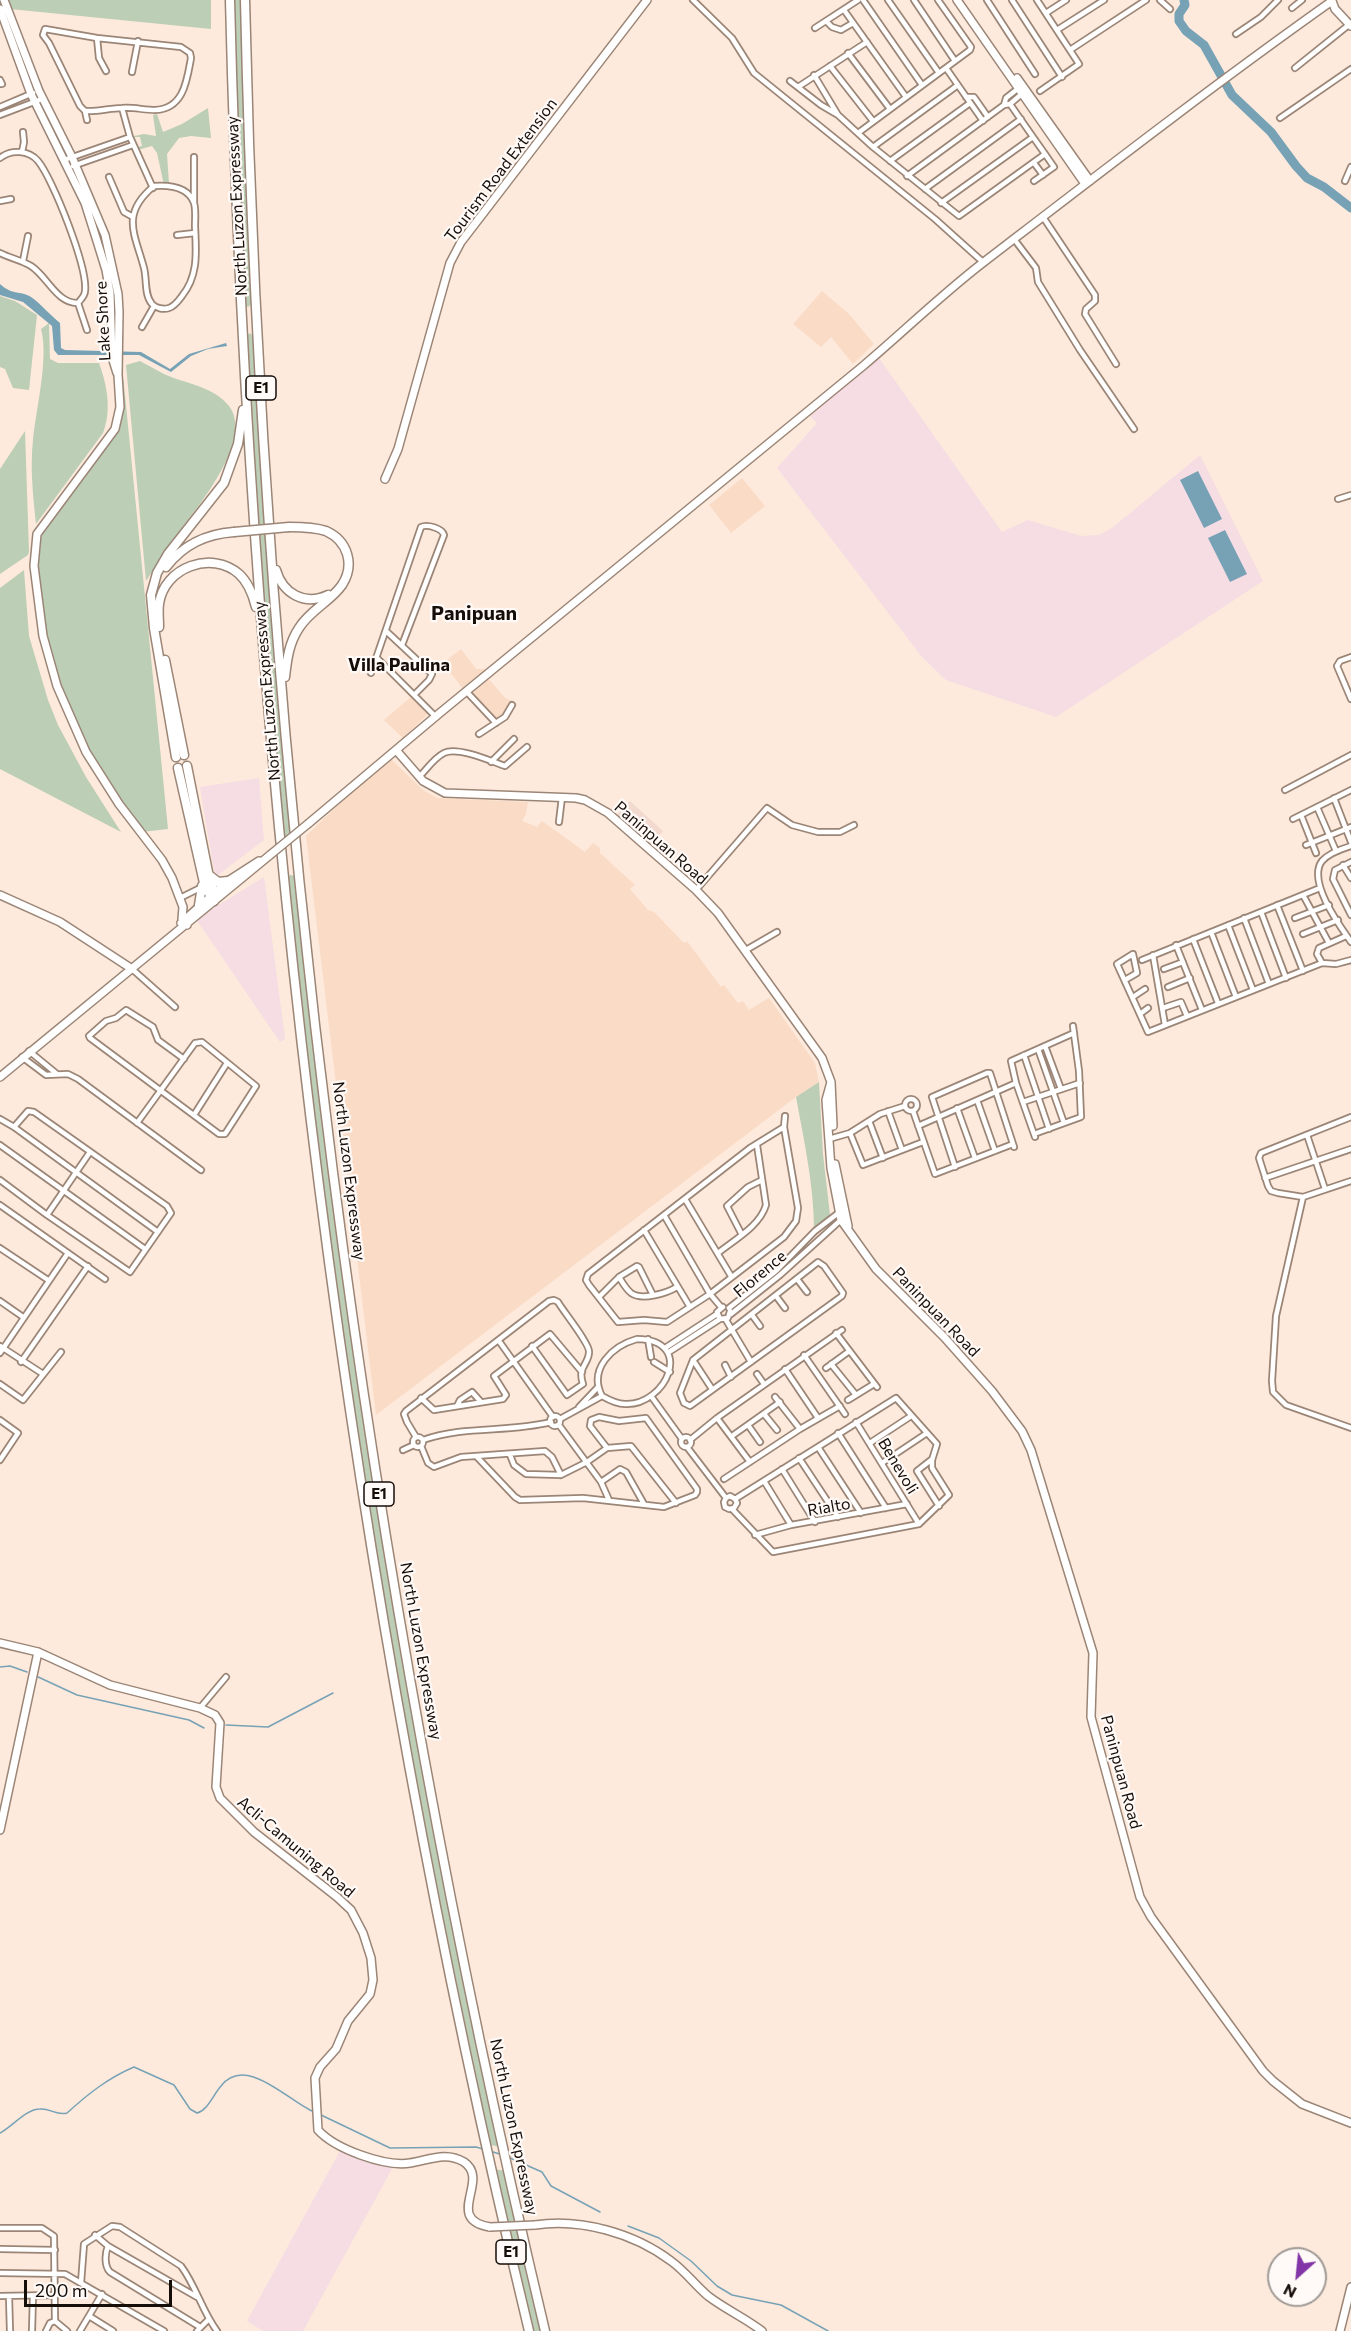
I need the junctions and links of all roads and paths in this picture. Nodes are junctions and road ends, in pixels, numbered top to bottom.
1 (4, 0) edge
2 (230, 0) edge
3 (245, 0) edge
4 (647, 0) edge
5 (693, 0) edge
6 (861, 0) edge
7 (888, 0) edge
8 (914, 0) edge
9 (938, 0) edge
10 (957, 0) edge
11 (963, 0) edge
12 (987, 0) edge
13 (1012, 0) edge
14 (1037, 0) edge
15 (1066, 0) edge
16 (1104, 0) edge
17 (1146, 0) edge
18 (1160, 0) edge
19 (1278, 0) edge
20 (1302, 0) edge
21 (1331, 1) edge
22 (1292, 8) dead end
23 (0, 9) edge
24 (1170, 9) dead end
25 (844, 10) junction
26 (1046, 13) junction
27 (826, 21) junction
28 (853, 23) junction
29 (1351, 23) edge
30 (815, 28) dead end
31 (1057, 30) junction
32 (57, 32) junction
33 (1236, 34) dead end
34 (97, 38) junction
35 (138, 41) junction
36 (867, 42) junction
37 (49, 43) junction
38 (1070, 50) junction
39 (848, 53) junction
40 (955, 61) junction
41 (830, 66) junction
42 (946, 68) junction
43 (1295, 68) dead end
44 (1351, 69) edge
45 (106, 71) dead end
46 (132, 72) dead end
47 (939, 73) junction
48 (1035, 74) dead end
49 (814, 75) junction
50 (1062, 77) junction
51 (790, 81) dead end
52 (922, 85) junction
53 (958, 85) junction
54 (798, 87) junction
55 (1022, 90) junction
56 (1040, 91) dead end
57 (37, 96) junction
58 (906, 97) junction
59 (966, 97) junction
60 (970, 103) junction
61 (1010, 104) junction
62 (1004, 105) junction
63 (0, 107) edge
64 (122, 108) junction
65 (890, 109) junction
66 (85, 111) junction
67 (0, 115) edge
68 (838, 115) junction
69 (988, 117) junction
70 (1280, 118) dead end
71 (1021, 119) junction
72 (87, 120) dead end
73 (873, 121) junction
74 (983, 121) junction
75 (23, 132) dead end
76 (858, 133) junction
77 (130, 137) junction
78 (1033, 137) junction
79 (133, 145) junction
80 (0, 147) edge
81 (873, 147) junction
82 (21, 152) junction
83 (93, 154) junction
84 (1046, 154) junction
85 (2, 156) edge
86 (194, 157) dead end
87 (890, 161) junction
88 (70, 162) junction
89 (1034, 163) junction
90 (1351, 167) edge
91 (1043, 175) junction
92 (907, 176) junction
93 (109, 177) dead end
94 (1034, 181) dead end
95 (1345, 181) dead end
96 (1088, 183) junction
97 (153, 188) junction
98 (925, 189) junction
99 (11, 199) dead end
100 (0, 201) edge
101 (194, 203) junction
102 (941, 203) junction
103 (133, 217) junction
104 (1043, 217) junction
105 (195, 233) junction
106 (177, 235) dead end
107 (28, 236) dead end
108 (1014, 239) junction
109 (0, 253) edge
110 (23, 261) junction
111 (984, 263) junction
112 (78, 303) junction
113 (154, 306) junction
114 (142, 327) dead end
115 (87, 330) dead end
116 (1116, 364) dead end
117 (244, 377) junction
118 (1134, 429) dead end
119 (385, 479) dead end
120 (1351, 495) edge
121 (1338, 499) dead end
122 (271, 543) junction
123 (338, 589) junction
124 (154, 595) junction
125 (152, 612) junction
126 (159, 627) junction
127 (262, 631) junction
128 (386, 631) junction
129 (402, 645) junction
130 (1351, 657) edge
131 (377, 658) junction
132 (371, 673) dead end
133 (1351, 678) edge
134 (1343, 681) junction
135 (466, 691) junction
136 (415, 694) junction
137 (283, 698) junction
138 (1351, 698) edge
139 (512, 705) dead end
140 (435, 716) junction
141 (496, 723) junction
142 (479, 734) dead end
143 (514, 739) dead end
144 (526, 747) dead end
145 (396, 750) junction
146 (1351, 755) edge
147 (491, 762) junction
148 (182, 767) dead end
149 (419, 777) junction
150 (1285, 790) dead end
151 (1351, 791) edge
152 (562, 797) junction
153 (1334, 798) junction
154 (1317, 807) junction
155 (1301, 815) junction
156 (1293, 819) dead end
157 (559, 822) dead end
158 (854, 825) dead end
159 (1348, 828) edge
160 (1329, 836) junction
161 (1312, 843) junction
162 (1351, 844) edge
163 (1306, 845) dead end
164 (1336, 851) junction
165 (1316, 853) dead end
166 (270, 855) junction
167 (1351, 862) edge
168 (1343, 865) junction
169 (205, 874) junction
170 (1351, 878) edge
171 (228, 882) junction
172 (202, 886) junction
173 (1320, 888) junction
174 (696, 890) junction
175 (0, 895) edge
176 (1303, 896) junction
177 (214, 897) junction
178 (180, 898) junction
179 (1329, 904) junction
180 (199, 905) junction
181 (1277, 905) junction
182 (1312, 911) junction
183 (1261, 912) junction
184 (1351, 915) edge
185 (1244, 918) junction
186 (1295, 918) dead end
187 (1338, 920) junction
188 (185, 923) junction
189 (1228, 925) junction
190 (1321, 928) junction
191 (777, 932) dead end
192 (1211, 932) junction
193 (1303, 934) dead end
194 (1346, 936) junction
195 (1194, 939) junction
196 (1351, 942) edge
197 (1329, 943) junction
198 (1176, 945) junction
199 (1133, 946) dead end
200 (746, 950) junction
201 (1133, 954) junction
202 (1153, 955) junction
203 (1142, 960) dead end
204 (1351, 960) edge
205 (1183, 962) junction
206 (1322, 963) junction
207 (1117, 964) junction
208 (1110, 968) dead end
209 (132, 969) junction
210 (1164, 969) dead end
211 (1303, 971) junction
212 (1190, 978) junction
213 (1286, 978) junction
214 (1125, 980) junction
215 (1269, 984) junction
216 (1168, 987) dead end
217 (1145, 989) dead end
218 (1253, 990) junction
219 (1134, 997) junction
220 (1236, 997) junction
221 (1218, 1003) junction
222 (175, 1007) dead end
223 (1148, 1008) dead end
224 (1162, 1008) junction
225 (1202, 1010) junction
226 (1140, 1014) junction
227 (1187, 1016) junction
228 (1165, 1025) junction
229 (1073, 1026) dead end
230 (1148, 1032) junction
231 (1074, 1033) junction
232 (1142, 1036) dead end
233 (1046, 1046) junction
234 (1038, 1049) junction
235 (29, 1052) junction
236 (1024, 1055) junction
237 (22, 1057) junction
238 (184, 1059) junction
239 (40, 1060) junction
240 (227, 1063) junction
241 (34, 1067) junction
242 (57, 1074) junction
243 (0, 1077) edge
244 (1016, 1083) junction
245 (1080, 1083) junction
246 (1061, 1089) junction
247 (163, 1091) junction
248 (996, 1092) junction
249 (1053, 1092) junction
250 (1038, 1097) junction
251 (977, 1100) junction
252 (1023, 1102) junction
253 (905, 1106) junction
254 (957, 1108) junction
255 (888, 1111) junction
256 (914, 1111) junction
257 (194, 1115) junction
258 (785, 1116) dead end
259 (939, 1117) junction
260 (1351, 1117) edge
261 (0, 1119) edge
262 (869, 1121) junction
263 (137, 1123) junction
264 (1064, 1123) junction
265 (918, 1126) junction
266 (14, 1127) junction
267 (784, 1127) junction
268 (1049, 1129) junction
269 (850, 1133) junction
270 (1307, 1135) junction
271 (831, 1139) junction
272 (923, 1142) junction
273 (0, 1145) edge
274 (757, 1145) junction
275 (1351, 1149) edge
276 (902, 1150) junction
277 (994, 1150) junction
278 (90, 1152) junction
279 (883, 1158) junction
280 (975, 1158) junction
281 (1316, 1161) junction
282 (955, 1167) junction
283 (201, 1170) dead end
284 (76, 1172) junction
285 (1265, 1178) junction
286 (0, 1180) edge
287 (762, 1180) junction
288 (1351, 1181) edge
289 (1325, 1189) junction
290 (63, 1191) junction
291 (1303, 1197) junction
292 (685, 1199) junction
293 (0, 1205) edge
294 (842, 1214) junction
295 (47, 1215) junction
296 (664, 1215) junction
297 (824, 1224) junction
298 (644, 1230) junction
299 (829, 1230) junction
300 (158, 1232) junction
301 (742, 1235) junction
302 (0, 1248) edge
303 (145, 1249) junction
304 (802, 1250) junction
305 (68, 1252) junction
306 (718, 1253) junction
307 (88, 1266) junction
308 (731, 1276) junction
309 (619, 1277) junction
310 (105, 1279) dead end
311 (797, 1279) junction
312 (48, 1280) junction
313 (677, 1287) junction
314 (807, 1292) dead end
315 (710, 1294) junction
316 (654, 1295) junction
317 (776, 1296) junction
318 (599, 1297) junction
319 (0, 1301) edge
320 (690, 1307) junction
321 (721, 1307) junction
322 (785, 1308) dead end
323 (730, 1311) junction
324 (752, 1315) junction
325 (22, 1317) junction
326 (721, 1318) junction
327 (760, 1326) dead end
328 (842, 1329) dead end
329 (732, 1331) junction
330 (836, 1334) junction
331 (648, 1339) junction
332 (499, 1341) junction
333 (532, 1346) junction
334 (1, 1349) edge
335 (667, 1350) junction
336 (61, 1352) dead end
337 (848, 1352) junction
338 (804, 1355) junction
339 (693, 1360) junction
340 (513, 1361) junction
341 (21, 1362) junction
342 (751, 1362) junction
343 (831, 1364) junction
344 (725, 1365) dead end
345 (826, 1368) dead end
346 (785, 1369) junction
347 (582, 1372) junction
348 (670, 1372) junction
349 (43, 1374) junction
350 (757, 1374) dead end
351 (731, 1377) junction
352 (0, 1384) edge
353 (583, 1384) junction
354 (764, 1384) junction
355 (596, 1389) junction
356 (712, 1389) junction
357 (856, 1395) junction
358 (602, 1396) junction
359 (651, 1396) junction
360 (776, 1397) dead end
361 (421, 1398) junction
362 (848, 1400) dead end
363 (482, 1402) junction
364 (780, 1402) junction
365 (457, 1406) junction
366 (840, 1406) junction
367 (577, 1409) junction
368 (764, 1414) junction
369 (845, 1414) dead end
370 (911, 1416) junction
371 (717, 1418) junction
372 (818, 1418) junction
373 (0, 1420) edge
374 (552, 1420) junction
375 (559, 1422) junction
376 (856, 1422) junction
377 (748, 1425) junction
378 (1351, 1428) edge
379 (800, 1429) junction
380 (777, 1430) dead end
381 (838, 1433) junction
382 (927, 1433) junction
383 (732, 1436) junction
384 (416, 1437) junction
385 (682, 1439) junction
386 (690, 1440) junction
387 (760, 1442) dead end
388 (422, 1443) junction
389 (870, 1443) junction
390 (414, 1445) junction
391 (687, 1447) junction
392 (818, 1447) junction
393 (607, 1448) junction
394 (403, 1450) dead end
395 (510, 1455) junction
396 (477, 1457) junction
397 (799, 1458) junction
398 (0, 1460) edge
399 (932, 1460) junction
400 (586, 1462) junction
401 (750, 1462) junction
402 (882, 1463) junction
403 (782, 1469) junction
404 (561, 1475) junction
405 (724, 1479) dead end
406 (764, 1481) junction
407 (601, 1482) junction
408 (726, 1498) junction
409 (735, 1499) junction
410 (609, 1500) junction
411 (676, 1503) junction
412 (644, 1504) junction
413 (907, 1504) junction
414 (939, 1506) junction
415 (886, 1508) junction
416 (732, 1509) junction
417 (861, 1513) junction
418 (838, 1517) junction
419 (814, 1522) junction
420 (919, 1524) junction
421 (791, 1526) junction
422 (755, 1535) junction
423 (0, 1643) edge
424 (38, 1652) junction
425 (226, 1677) dead end
426 (200, 1708) junction
427 (2, 1814) edge
428 (0, 1830) edge
429 (1351, 2123) edge
430 (0, 2228) edge
431 (95, 2235) junction
432 (108, 2246) junction
433 (0, 2249) edge
434 (55, 2250) junction
435 (0, 2273) edge
436 (56, 2274) junction
437 (81, 2283) junction
438 (1351, 2287) edge
439 (102, 2294) junction
440 (56, 2295) junction
441 (0, 2296) edge
442 (9, 2296) junction
443 (33, 2296) junction
444 (197, 2297) junction
445 (89, 2316) junction
446 (208, 2320) junction
447 (55, 2321) junction
448 (199, 2329) edge
449 (64, 2330) edge
450 (10, 2331) edge
451 (33, 2331) edge
452 (46, 2331) edge
453 (80, 2331) edge
454 (114, 2331) edge
455 (164, 2331) edge
456 (217, 2331) edge
457 (529, 2331) edge
458 (545, 2331) edge
459 (762, 2331) edge
460 (1340, 2331) edge

1 - 57 main road, Lake Shore
2 - 117 highway, North Luzon Expressway / E1
3 - 122 highway, North Luzon Expressway / E1
4 - 119 main road, Tourism Road Extension
5 - 111 street
6 - 25 street
6 - 52 street
7 - 47 street
8 - 40 street
9 - 40 street
10 - 55 main road
11 - 55 main road
12 - 48 street
13 - 50 street
14 - 26 street
15 - 26 street
16 - 31 street
17 - 38 street
18 - 24 street
19 - 33 street
20 - 22 street
21 - 29 main road
21 - 96 main road
23 - 57 main road, Lake Shore
25 - 27 street
25 - 28 street
26 - 31 street
27 - 28 street
27 - 30 street
28 - 36 street
29 - 43 street
31 - 38 street
32 - 34 street
32 - 37 street
32 - 37 street
34 - 35 street
34 - 45 street
35 - 46 street
35 - 64 street
36 - 39 street
36 - 58 street
37 - 66 street
38 - 50 street
39 - 41 street
39 - 65 street
40 - 42 street
41 - 49 street
41 - 73 street
42 - 47 street
42 - 53 street
44 - 70 street
47 - 52 street
49 - 54 street
49 - 68 street
50 - 56 street
51 - 54 street
52 - 58 street
53 - 59 street
53 - 81 street
54 - 68 street
55 - 61 street
55 - 62 street
55 - 96 main road
57 - 63 street
57 - 67 street
57 - 88 main road, Lake Shore
58 - 65 street
59 - 60 street
59 - 69 street
60 - 74 street
60 - 87 street
61 - 62 street
61 - 71 street
62 - 69 street
64 - 66 street
64 - 77 street
65 - 73 street
66 - 72 street
68 - 76 street
69 - 74 street
71 - 78 street
71 - 98 street
73 - 76 street
74 - 92 street
75 - 82 street
76 - 81 street
77 - 79 street
77 - 83 street
78 - 84 street
78 - 102 street
79 - 83 street
79 - 97 street
80 - 85 street
81 - 87 street
82 - 85 street
82 - 112 street
83 - 88 street
84 - 89 street
84 - 91 street
86 - 101 street
87 - 92 street
88 - 178 main road, Lake Shore
89 - 91 street
89 - 102 street
90 - 95 street
91 - 94 street
92 - 98 street
93 - 103 street
96 - 104 main road
97 - 101 street
97 - 103 street
98 - 102 street
99 - 100 street
101 - 105 street
103 - 113 street
104 - 108 main road
104 - 116 street
105 - 106 street
105 - 113 street
107 - 110 street
108 - 111 main road
108 - 118 street
109 - 110 street
110 - 112 street
111 - 135 main road
112 - 115 street
113 - 114 street
117 - 125 highway
117 - 127 highway, North Luzon Expressway / E1
120 - 121 street
122 - 123 highway
122 - 137 highway, North Luzon Expressway / E1
123 - 124 highway, bridge
123 - 137 highway
124 - 125 highway
124 - 126 highway
125 - 126 highway
126 - 127 highway
127 - 457 highway, North Luzon Expressway / E1
128 - 129 street
128 - 129 street
128 - 131 street
129 - 136 street
130 - 134 street
131 - 132 street
131 - 136 street
133 - 134 street
134 - 138 street
135 - 140 main road
135 - 141 street
136 - 140 street
137 - 458 highway, North Luzon Expressway / E1
139 - 141 street
140 - 145 main road
141 - 142 street
143 - 147 street
144 - 147 street
145 - 149 main road, Paninpuan Road
145 - 166 main road, bridge
146 - 150 street
147 - 149 street
148 - 169 highway
149 - 152 main road, Paninpuan Road
151 - 153 street
152 - 157 street
152 - 174 main road, Paninpuan Road
153 - 154 street
153 - 159 street
154 - 155 street
154 - 160 street
155 - 156 street
155 - 161 street
158 - 174 street
159 - 160 street
159 - 162 street
160 - 161 street
160 - 164 street
161 - 163 street
161 - 165 street
162 - 164 street
164 - 173 street
166 - 171 main road
166 - 177 main road
167 - 168 street
168 - 170 street
168 - 184 street
169 - 171 highway
169 - 172 highway
169 - 177 highway
171 - 177 main road
172 - 178 street
172 - 180 highway
173 - 176 street
173 - 179 street
174 - 200 main road, Paninpuan Road
175 - 209 main road
176 - 181 street
176 - 182 street
177 - 180 main road
177 - 188 main road
178 - 188 main road, Lake Shore
179 - 182 street
179 - 187 street
180 - 188 main road
181 - 183 street
181 - 211 street
182 - 186 street
182 - 190 street
183 - 185 street
183 - 213 street
185 - 189 street
185 - 215 street
187 - 190 street
187 - 194 street
188 - 209 main road
189 - 192 street
189 - 218 street
190 - 193 street
190 - 197 street
191 - 200 street
192 - 195 street
192 - 220 street
194 - 196 street
194 - 197 street
195 - 198 street
195 - 221 street
197 - 206 street
198 - 202 street
198 - 205 street
199 - 201 street
200 - 271 main road, Paninpuan Road
201 - 207 street
201 - 214 street
202 - 203 street
202 - 224 street
204 - 206 street
205 - 210 street
205 - 212 street
206 - 211 street
207 - 208 street
207 - 214 street
209 - 222 street
209 - 235 main road
211 - 213 street
212 - 216 street
212 - 225 street
213 - 215 street
214 - 219 street
215 - 218 street
217 - 219 street
218 - 220 street
219 - 226 street
220 - 221 street
221 - 225 street
223 - 226 street
224 - 227 street
224 - 228 street
225 - 227 street
226 - 230 street
227 - 228 street
228 - 230 street
229 - 231 street
230 - 232 street
231 - 233 street
231 - 245 street
233 - 234 street
233 - 246 street
234 - 236 street
234 - 249 street
235 - 237 main road
235 - 239 street
236 - 244 street
236 - 250 street
237 - 241 street
237 - 243 main road
238 - 240 street
238 - 247 street
238 - 247 street
239 - 241 street
239 - 242 street
240 - 257 street
240 - 257 street
241 - 242 street
242 - 263 street
244 - 248 street
244 - 252 street
245 - 246 street
245 - 264 street
246 - 249 street
247 - 257 street
247 - 263 street
248 - 251 street
248 - 259 street
248 - 277 street
249 - 250 street
249 - 264 street
250 - 252 street
250 - 268 street
251 - 254 street
251 - 277 street
252 - 268 street
253 - 255 street
253 - 256 street
253 - 256 street
254 - 259 street
254 - 280 street
255 - 262 street
255 - 276 street
256 - 265 street
258 - 267 street
259 - 265 street
259 - 282 street
260 - 270 street
261 - 266 street
262 - 269 street
262 - 279 street
263 - 283 street
264 - 268 street
265 - 272 street
266 - 278 street
266 - 284 street
267 - 274 street
267 - 308 street
269 - 271 street
269 - 279 street
270 - 281 street
270 - 285 street
271 - 294 main road, Paninpuan Road
272 - 276 street
272 - 282 street
273 - 290 street
274 - 287 street
274 - 292 street
275 - 281 street
276 - 279 street
277 - 280 street
278 - 284 street
278 - 300 street
280 - 282 street
281 - 285 street
281 - 289 street
284 - 290 street
284 - 300 street
285 - 291 street
286 - 295 street
287 - 301 street
287 - 301 street
288 - 289 street
289 - 291 street
290 - 295 street
290 - 303 street
291 - 378 street
292 - 296 street
292 - 306 street
293 - 305 street
294 - 297 street, Florence
294 - 299 street, Florence
294 - 429 main road, Paninpuan Road
295 - 303 street
296 - 298 street
296 - 315 street
297 - 299 street
297 - 304 street, Florence
298 - 313 street
298 - 318 street
299 - 304 street, Florence
300 - 303 street
301 - 306 street
302 - 312 street
304 - 323 street, Florence
305 - 307 street
305 - 312 street
306 - 308 street
307 - 310 street
307 - 341 street
308 - 315 street
309 - 316 street
309 - 316 street
309 - 318 street
311 - 314 street
311 - 317 street
311 - 342 street
312 - 325 street
313 - 316 street
313 - 320 street
315 - 320 street
315 - 321 street
317 - 322 street
317 - 324 street
318 - 320 street
319 - 325 street
321 - 323 street
321 - 326 street
323 - 326 street, Florence
324 - 327 street
324 - 329 street
325 - 334 street
326 - 329 street
326 - 335 street
328 - 330 street
329 - 339 street
329 - 342 street
330 - 337 street
330 - 338 street
331 - 335 street
331 - 348 street
331 - 355 street
332 - 340 street
332 - 347 street
332 - 361 street
333 - 340 street
333 - 347 street
333 - 353 street
334 - 341 street
335 - 348 street
336 - 349 street
337 - 343 street
337 - 357 street
338 - 346 street
338 - 366 street
339 - 356 street
339 - 356 street
340 - 363 street
340 - 374 street
341 - 349 street
342 - 351 street
343 - 345 street
343 - 357 street
344 - 351 street
346 - 354 street
346 - 372 street
347 - 353 street
348 - 359 street
349 - 352 street
350 - 354 street
351 - 356 street
353 - 355 street
354 - 371 street
355 - 358 street
355 - 367 street
357 - 362 street
358 - 359 street
358 - 367 street
359 - 385 street
360 - 364 street
361 - 365 street
361 - 384 street
363 - 365 street
363 - 365 street
364 - 368 street
364 - 379 street
366 - 369 street
366 - 372 street
367 - 375 street
368 - 377 street
368 - 380 street
370 - 376 street
370 - 382 street
370 - 389 street
371 - 383 street
371 - 386 street
372 - 379 street
373 - 398 street
374 - 375 street
374 - 375 street
374 - 388 street
375 - 400 street
376 - 381 street
376 - 389 street, Benevoli
377 - 383 street
377 - 387 street
379 - 401 street
381 - 392 street
381 - 415 street
382 - 399 street
382 - 402 street
383 - 401 street
384 - 388 street
384 - 390 street
385 - 386 street
385 - 391 street
386 - 391 street
388 - 390 street
388 - 396 street
389 - 402 street, Benevoli
390 - 394 street
391 - 408 street
392 - 397 street
392 - 417 street
393 - 400 street
393 - 411 street
393 - 411 street
395 - 396 street
395 - 404 street
395 - 404 street
396 - 410 street
397 - 403 street
397 - 418 street
399 - 414 street
399 - 414 street
400 - 404 street
400 - 407 street
401 - 405 street
402 - 413 street, Benevoli
403 - 406 street
403 - 419 street
406 - 409 street
406 - 421 street
407 - 410 street
407 - 412 street
408 - 409 street
408 - 416 street
409 - 416 street
410 - 412 street
411 - 412 street
413 - 415 street, Rialto
413 - 420 street, Benevoli
414 - 420 street
415 - 417 street, Rialto
416 - 422 street
417 - 418 street, Rialto
418 - 419 street, Rialto
419 - 421 street, Rialto
420 - 422 street
421 - 422 street, Rialto
423 - 424 main road, Acli-Camuning Road
424 - 426 main road, Acli-Camuning Road
424 - 427 main road
425 - 426 street
426 - 459 main road, Acli-Camuning Road, bridge
427 - 428 main road
430 - 434 street
431 - 432 street
431 - 437 street
431 - 444 street
432 - 444 street
432 - 448 street
433 - 434 street
434 - 436 street
435 - 436 street
436 - 437 street
436 - 440 street
437 - 439 street
438 - 460 main road
439 - 445 street
439 - 455 street
440 - 443 street
440 - 447 street
441 - 442 street
442 - 443 street
442 - 450 street
443 - 451 street
444 - 446 street
445 - 453 street
445 - 454 street
446 - 448 street
446 - 456 street
447 - 449 street
447 - 452 street

